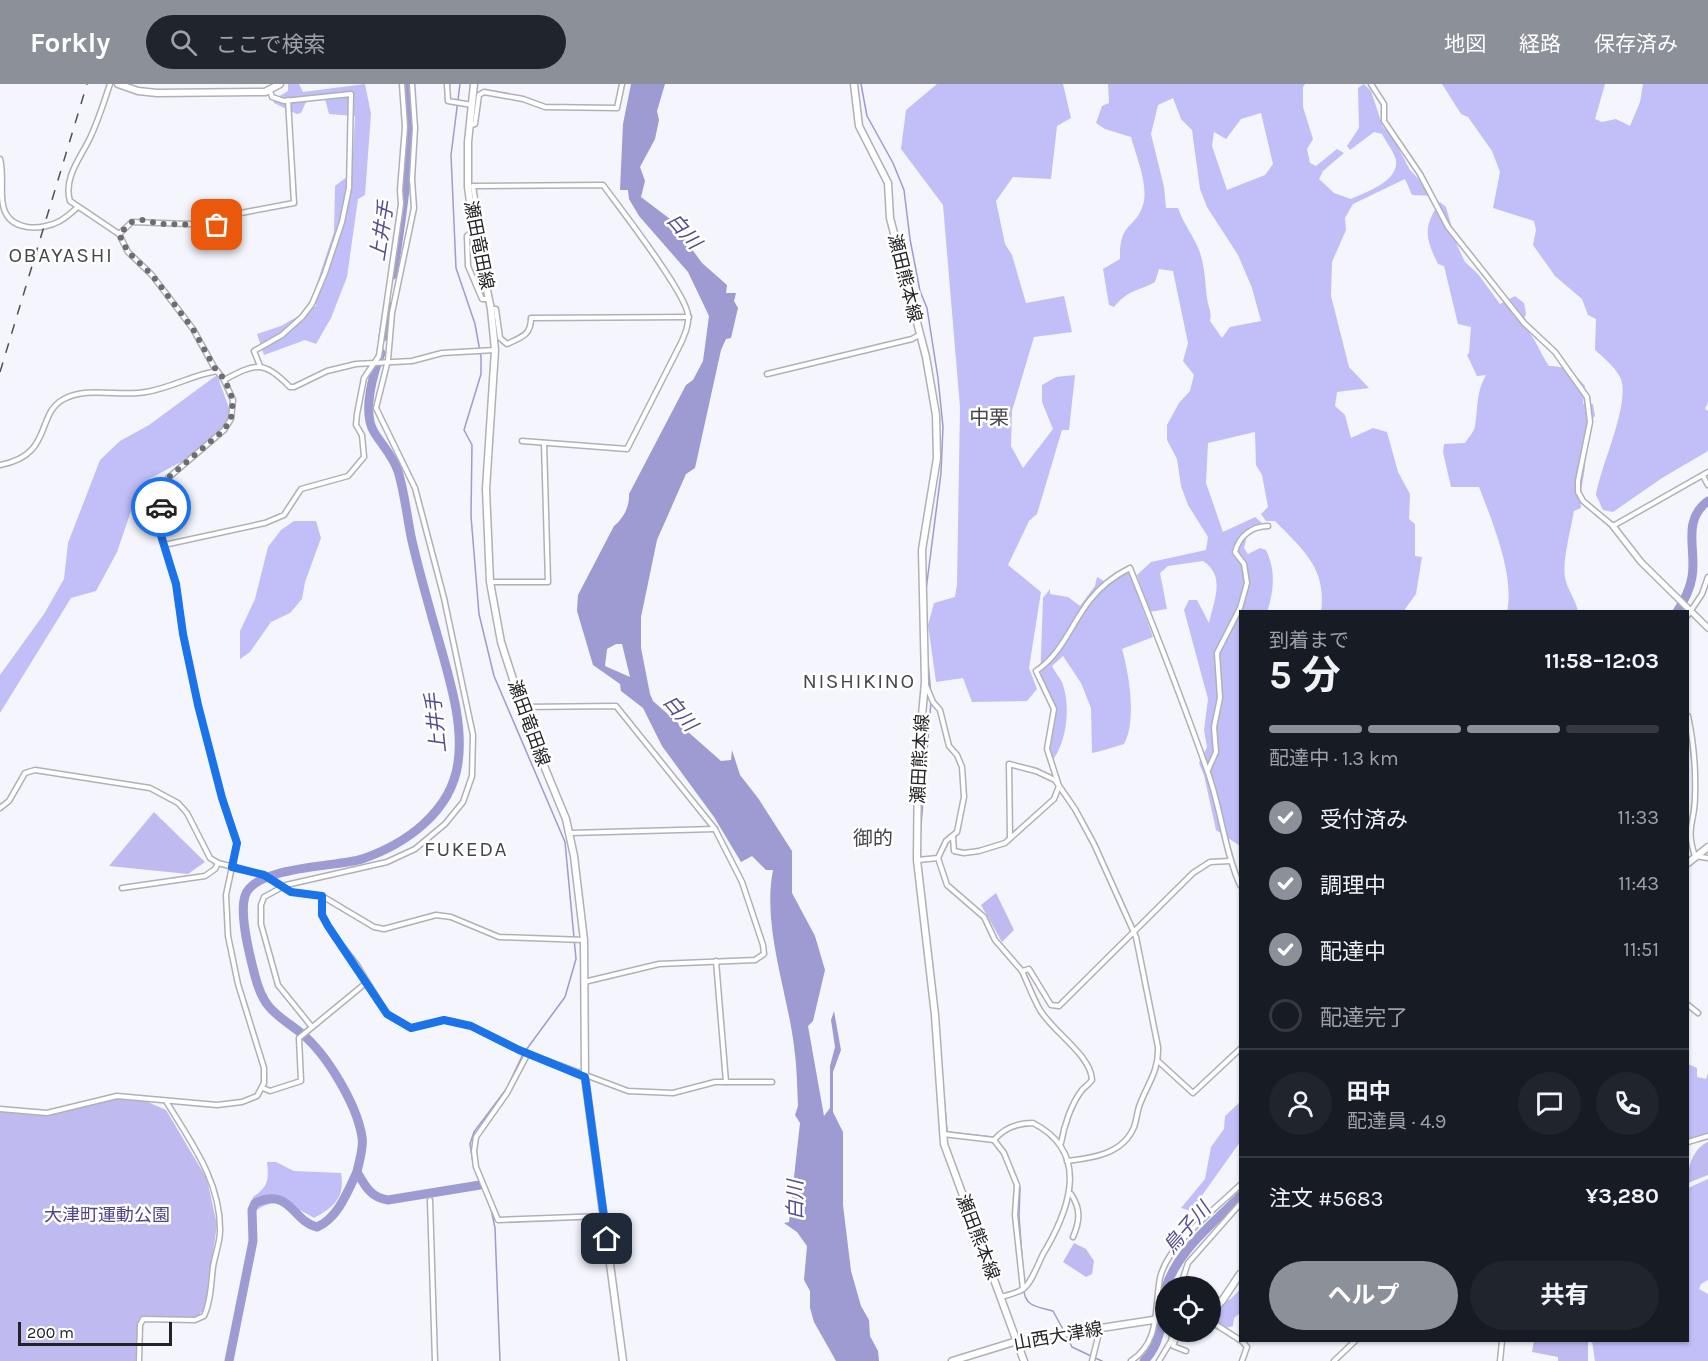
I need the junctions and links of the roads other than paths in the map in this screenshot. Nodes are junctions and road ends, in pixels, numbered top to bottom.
1 (110, 84) edge
2 (118, 84) edge
3 (280, 84) edge
4 (402, 84) edge
5 (412, 84) edge
6 (447, 84) edge
7 (474, 84) edge
8 (622, 84) edge
9 (854, 84) edge
10 (1371, 84) edge
11 (270, 91) junction
12 (288, 100) junction
13 (472, 105) junction
14 (470, 126) junction
15 (0, 159) edge
16 (78, 207) junction
17 (474, 230) junction
18 (119, 234) junction
19 (477, 241) junction
20 (489, 299) junction
21 (491, 309) junction
22 (688, 317) junction
23 (919, 335) junction
24 (495, 350) junction
25 (376, 360) junction
26 (388, 360) junction
27 (260, 366) junction
28 (217, 371) junction
29 (767, 374) dead end
30 (225, 380) junction
31 (522, 441) dead end
32 (544, 443) junction
33 (0, 465) edge
34 (1708, 472) edge
35 (1703, 476) junction
36 (1708, 485) edge
37 (1268, 526) dead end
38 (1613, 526) junction
39 (164, 545) junction
40 (1708, 577) edge
41 (490, 582) junction
42 (1687, 610) edge
43 (1689, 612) edge
44 (1708, 628) edge
45 (925, 682) junction
46 (522, 707) junction
47 (1689, 721) edge
48 (1208, 771) junction
49 (1059, 786) junction
50 (0, 808) edge
51 (1689, 826) edge
52 (1689, 826) edge
53 (715, 829) junction
54 (570, 833) junction
55 (953, 837) junction
56 (1010, 838) junction
57 (1708, 847) edge
58 (1695, 856) junction
59 (938, 858) junction
60 (1708, 858) edge
61 (917, 860) junction
62 (1230, 861) junction
63 (1689, 862) edge
64 (218, 863) junction
65 (232, 867) junction
66 (1239, 883) edge
67 (281, 886) junction
68 (122, 888) dead end
69 (322, 896) junction
70 (1134, 934) junction
71 (584, 940) junction
72 (716, 961) junction
73 (1022, 971) junction
74 (367, 982) junction
75 (583, 982) junction
76 (1689, 1006) edge
77 (1698, 1013) dead end
78 (312, 1027) junction
79 (1239, 1050) edge
80 (527, 1053) junction
81 (1159, 1062) junction
82 (585, 1077) junction
83 (726, 1082) junction
84 (772, 1082) dead end
85 (263, 1088) junction
86 (166, 1101) junction
87 (0, 1109) edge
88 (944, 1134) junction
89 (1708, 1136) edge
90 (994, 1140) junction
91 (1689, 1142) edge
92 (1061, 1143) junction
93 (1067, 1161) junction
94 (1239, 1186) edge
95 (1070, 1193) junction
96 (430, 1200) dead end
97 (1239, 1205) edge
98 (604, 1216) junction
99 (1073, 1237) dead end
100 (1239, 1275) edge
101 (1161, 1276) edge
102 (1184, 1276) edge
103 (1023, 1289) junction
104 (1225, 1296) junction
105 (1001, 1297) junction
106 (1221, 1300) edge
107 (1155, 1320) edge
108 (1101, 1328) junction
109 (1155, 1329) edge
110 (1239, 1340) edge
111 (1017, 1341) junction
112 (1170, 1342) edge
113 (1174, 1342) edge
114 (1242, 1342) edge
115 (1354, 1342) edge
116 (1502, 1342) edge
117 (1186, 1351) dead end
118 (139, 1361) edge
119 (435, 1361) edge
120 (622, 1361) edge
121 (952, 1361) edge
122 (1024, 1361) edge
123 (1092, 1361) edge
124 (1131, 1361) edge
125 (1159, 1361) edge
126 (1242, 1361) edge
127 (1334, 1361) edge
128 (1500, 1361) edge

1 - 16 street
2 - 11 main road
3 - 11 main road
4 - 25 street
5 - 26 street
6 - 13 street
7 - 13 main road, 瀬田竜田線
8 - 14 street
9 - 23 main road, 瀬田熊本線
10 - 38 street
11 - 12 street
12 - 18 street
12 - 27 street
13 - 14 main road, 瀬田竜田線
14 - 17 main road, 瀬田竜田線
15 - 16 street
16 - 18 street
17 - 19 main road, 瀬田竜田線
17 - 20 street
18 - 28 street
19 - 20 main road, 瀬田竜田線
19 - 22 street
20 - 21 main road, 瀬田竜田線
21 - 22 street
21 - 24 main road, 瀬田竜田線
22 - 32 street
23 - 29 street
23 - 45 main road, 瀬田熊本線
24 - 26 street
24 - 41 main road, 瀬田竜田線
25 - 26 street
25 - 27 street
25 - 39 street
26 - 67 street
27 - 30 street
28 - 30 street
28 - 33 street
30 - 39 street
31 - 32 street
32 - 41 street
34 - 35 street
35 - 36 street
35 - 38 street
37 - 48 street
38 - 42 street
39 - 65 street
40 - 43 street
41 - 46 main road, 瀬田竜田線
43 - 44 street
45 - 55 street
45 - 61 main road, 瀬田熊本線
46 - 53 street
46 - 54 main road, 瀬田竜田線
47 - 51 street
48 - 49 street
48 - 62 street
49 - 56 street
49 - 56 street
49 - 70 street
50 - 64 street
52 - 58 street
53 - 54 street
53 - 72 street
54 - 71 main road, 瀬田竜田線
55 - 56 street
55 - 59 street
57 - 58 main road
58 - 60 street
58 - 63 main road
59 - 61 street
59 - 73 street
61 - 88 main road, 瀬田熊本線
62 - 66 street
62 - 70 street
64 - 65 street
64 - 68 street
65 - 67 street
65 - 85 street
67 - 69 street
67 - 78 street
69 - 71 street
69 - 74 street
70 - 73 street
70 - 81 street
71 - 75 main road, 瀬田竜田線
72 - 75 street
72 - 83 street
73 - 92 street
74 - 78 street
74 - 80 street
75 - 82 main road, 瀬田竜田線
76 - 77 street
78 - 85 street
79 - 81 street
80 - 82 street
80 - 98 street
81 - 93 street
82 - 83 street
82 - 98 main road, 瀬田竜田線
83 - 84 street
85 - 86 street
86 - 87 street
86 - 118 street
88 - 90 street
88 - 105 main road, 瀬田熊本線
89 - 91 street
90 - 92 street
90 - 103 street
92 - 93 street
93 - 95 street
94 - 101 street
95 - 99 street
95 - 103 street
96 - 119 street
97 - 102 street
98 - 120 main road, 瀬田竜田線
100 - 104 main road
103 - 105 street
104 - 106 main road
104 - 110 street
105 - 111 main road, 瀬田熊本線
107 - 108 main road, 山西大津線
108 - 111 main road, 山西大津線
108 - 123 street
109 - 124 street
111 - 121 main road, 山西大津線
111 - 122 main road, 瀬田熊本線
112 - 125 street
113 - 117 street
114 - 126 street
115 - 127 street
116 - 128 street

